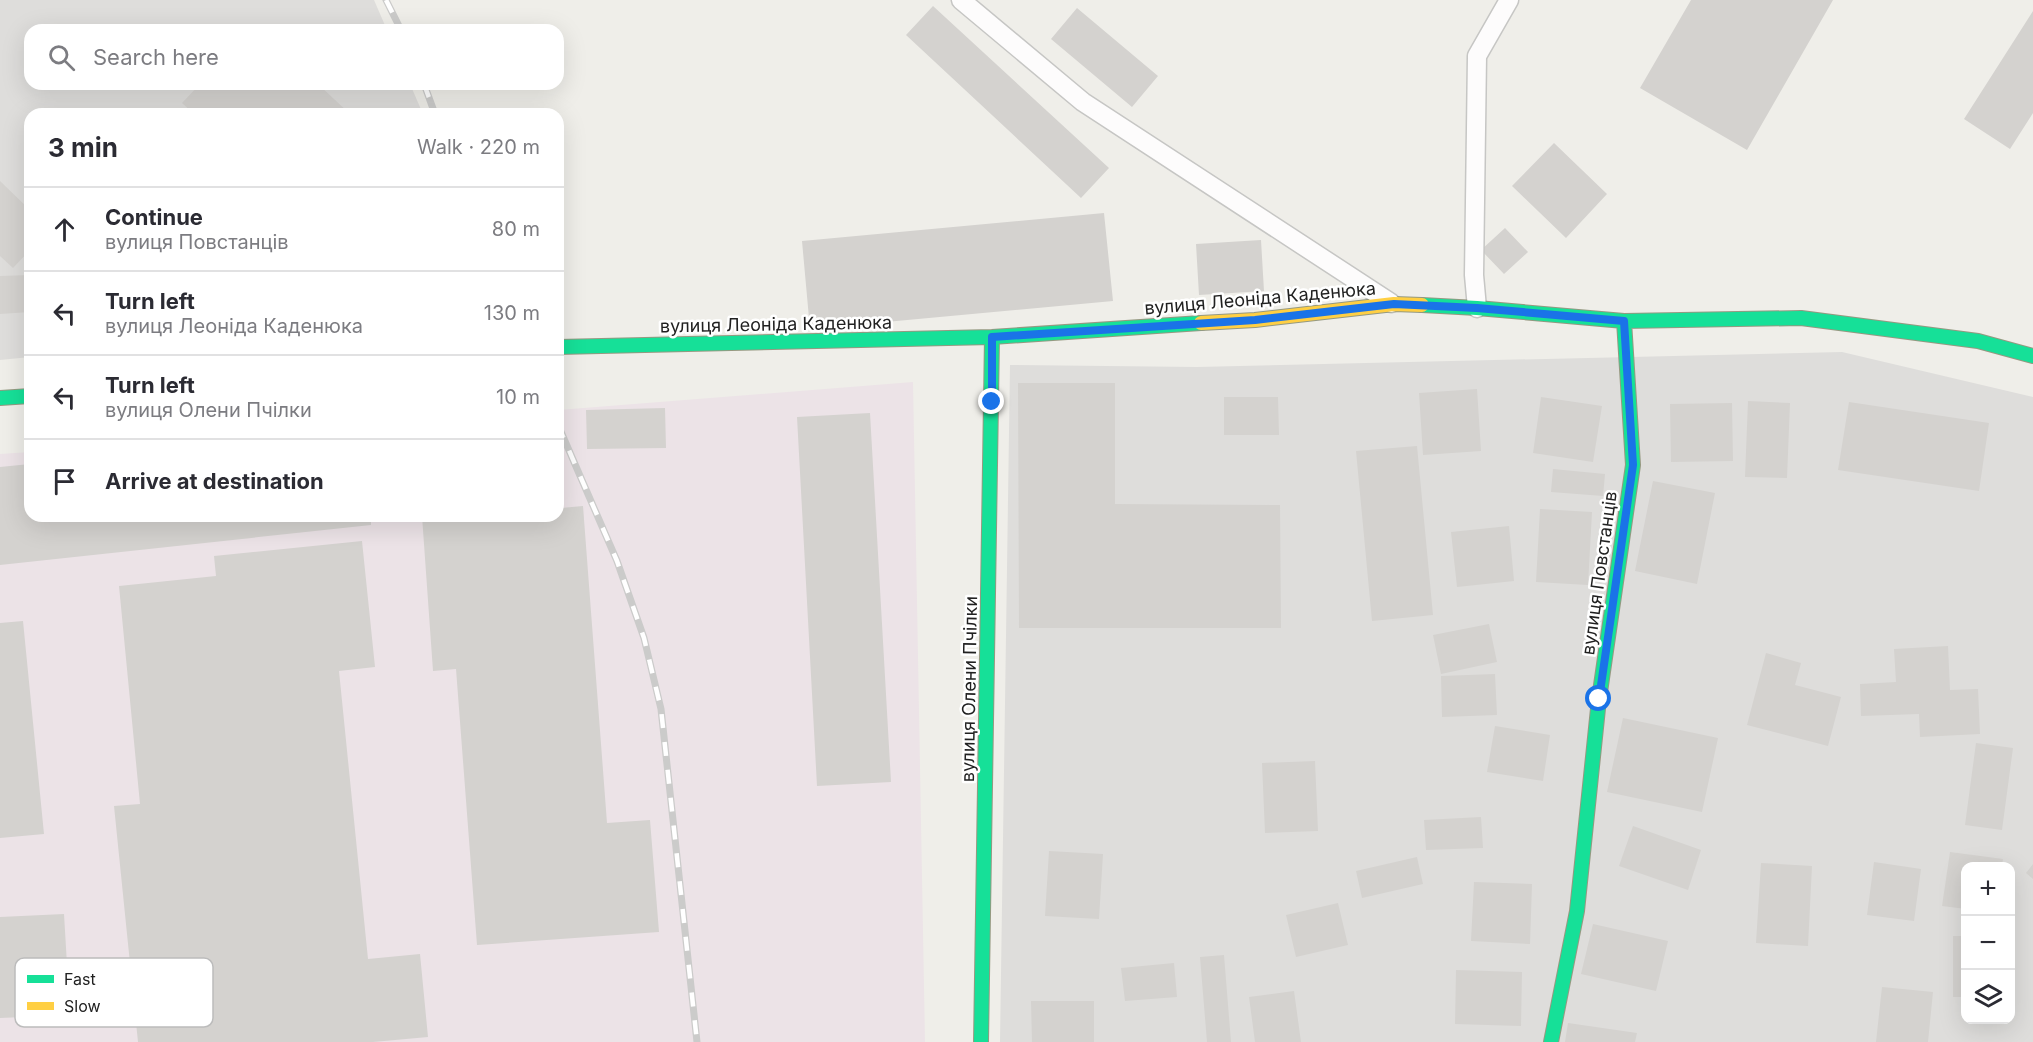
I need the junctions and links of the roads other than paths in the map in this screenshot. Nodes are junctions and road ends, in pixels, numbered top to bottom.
1 (961, 0) edge
2 (1509, 0) edge
3 (1394, 304) junction
4 (1477, 308) junction
5 (1624, 321) junction
6 (992, 337) junction
7 (564, 347) edge
8 (2033, 356) edge
9 (24, 396) edge
10 (0, 398) edge
11 (981, 1042) edge
12 (1551, 1042) edge

1 - 3 lane
2 - 4 lane
3 - 4 street, вулиця Леоніда Каденюка
3 - 6 street, вулиця Леоніда Каденюка
4 - 5 street, вулиця Леоніда Каденюка
5 - 8 street, вулиця Леоніда Каденюка
5 - 12 street, вулиця Повстанців
6 - 7 street, вулиця Леоніда Каденюка
6 - 11 street, вулиця Олени Пчілки
9 - 10 street

